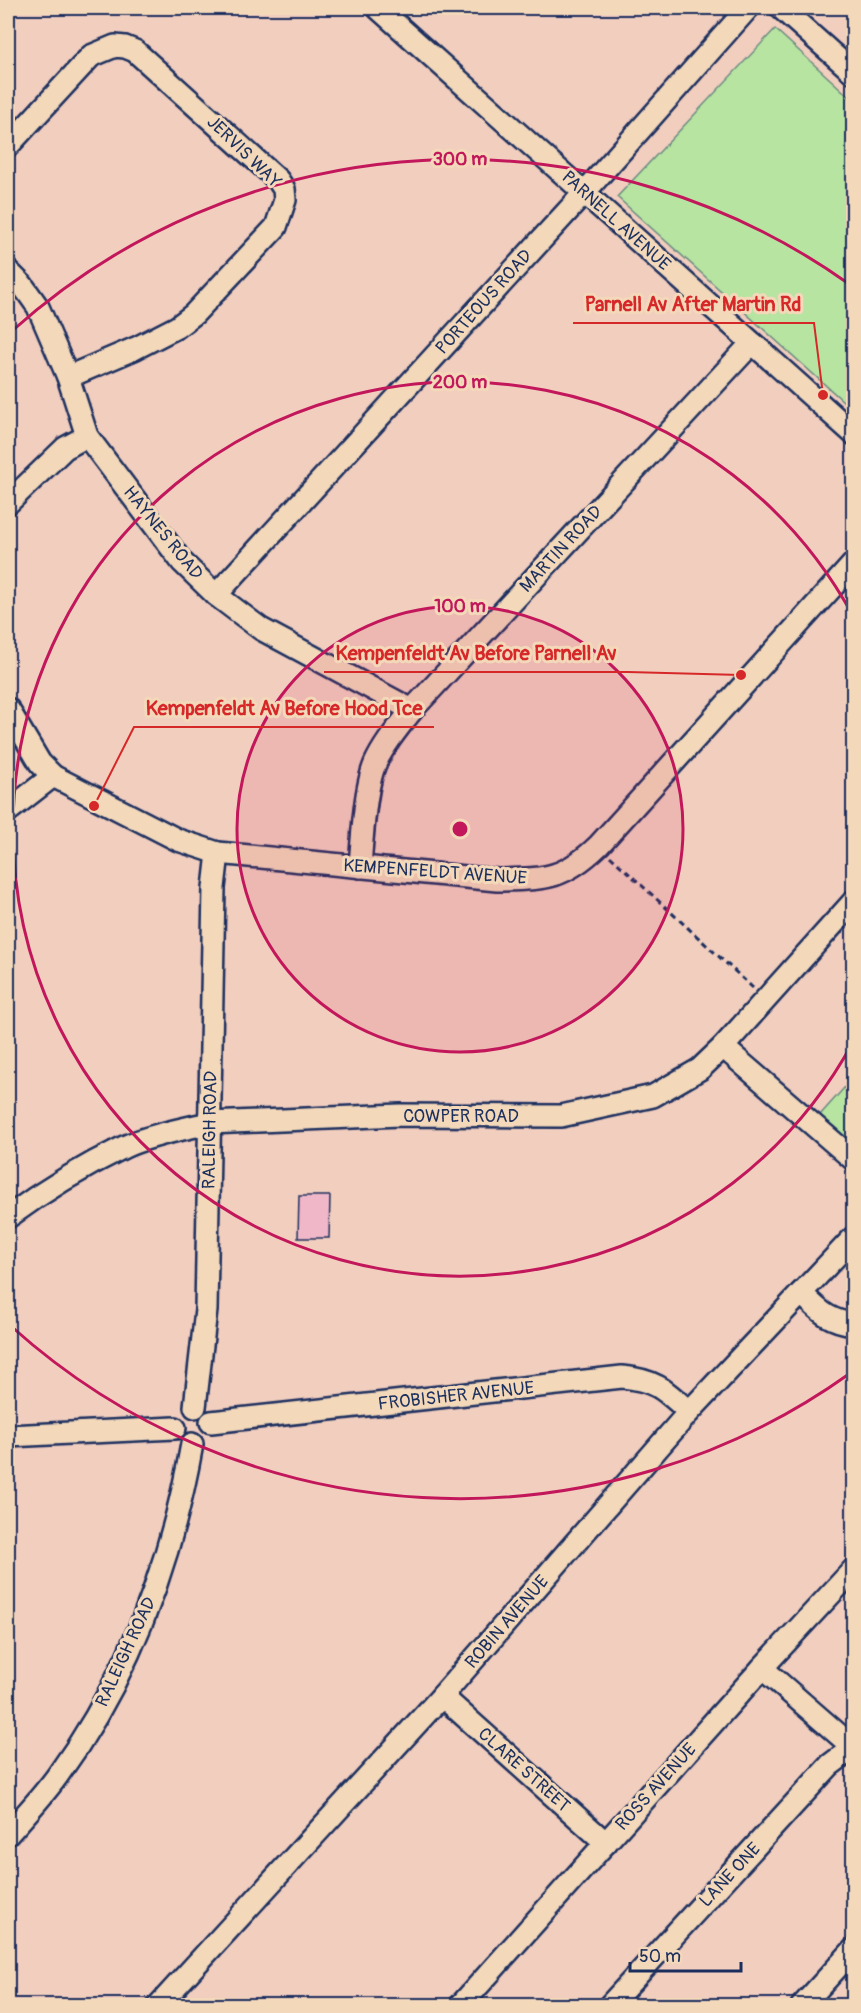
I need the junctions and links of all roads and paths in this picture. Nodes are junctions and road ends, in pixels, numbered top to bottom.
1 (378, 8) edge
2 (748, 8) edge
3 (781, 8) edge
4 (854, 73) edge
5 (8, 146) edge
6 (584, 193) junction
7 (8, 271) edge
8 (752, 343) junction
9 (68, 377) junction
10 (854, 434) edge
11 (87, 436) junction
12 (8, 503) edge
13 (854, 563) edge
14 (216, 595) junction
15 (8, 709) edge
16 (412, 710) junction
17 (53, 776) junction
18 (8, 811) edge
19 (599, 845) junction
20 (218, 853) junction
21 (360, 867) junction
22 (854, 901) edge
23 (766, 1000) junction
24 (723, 1047) junction
25 (209, 1123) junction
26 (854, 1160) edge
27 (8, 1217) edge
28 (854, 1237) edge
29 (801, 1293) junction
30 (854, 1324) edge
31 (195, 1407) junction
32 (689, 1412) junction
33 (211, 1422) junction
34 (175, 1428) junction
35 (8, 1436) edge
36 (192, 1444) junction
37 (854, 1569) edge
38 (762, 1668) junction
39 (442, 1696) junction
40 (853, 1748) edge
41 (8, 1833) edge
42 (606, 1843) junction
43 (854, 1949) edge
44 (158, 2006) edge
45 (460, 2006) edge
46 (609, 2006) edge
47 (802, 2006) edge

1 - 6 street, PARNELL AVENUE
2 - 6 street, PORTEOUS ROAD
3 - 4 street
5 - 9 street, JERVIS WAY
6 - 8 street, PARNELL AVENUE
6 - 14 street, PORTEOUS ROAD
7 - 9 street, HAYNES ROAD
8 - 10 street, PARNELL AVENUE
8 - 16 street, MARTIN ROAD
9 - 11 street, HAYNES ROAD
11 - 12 street
11 - 14 street, HAYNES ROAD
13 - 19 street, KEMPENFELDT AVENUE
14 - 16 street, HAYNES ROAD
15 - 17 street, KEMPENFELDT AVENUE
16 - 21 street, MARTIN ROAD
17 - 18 street
17 - 20 street, KEMPENFELDT AVENUE
19 - 21 street, KEMPENFELDT AVENUE
19 - 23 path
20 - 21 street, KEMPENFELDT AVENUE
20 - 25 street, RALEIGH ROAD
22 - 23 street, COWPER ROAD
23 - 24 street, COWPER ROAD
24 - 25 street, COWPER ROAD
24 - 26 street
25 - 27 street, COWPER ROAD
25 - 31 street, RALEIGH ROAD
28 - 29 street, ROBIN AVENUE
29 - 30 street
29 - 32 street, ROBIN AVENUE
31 - 33 street
31 - 34 street
32 - 33 street, FROBISHER AVENUE
32 - 39 street, ROBIN AVENUE
33 - 36 street
34 - 35 street
34 - 36 street
36 - 41 street, RALEIGH ROAD
37 - 38 street, ROSS AVENUE
38 - 40 street
38 - 42 street, ROSS AVENUE
39 - 42 street, CLARE STREET
39 - 44 street, ROBIN AVENUE
40 - 46 street, LANE ONE
42 - 45 street, ROSS AVENUE
43 - 47 street

